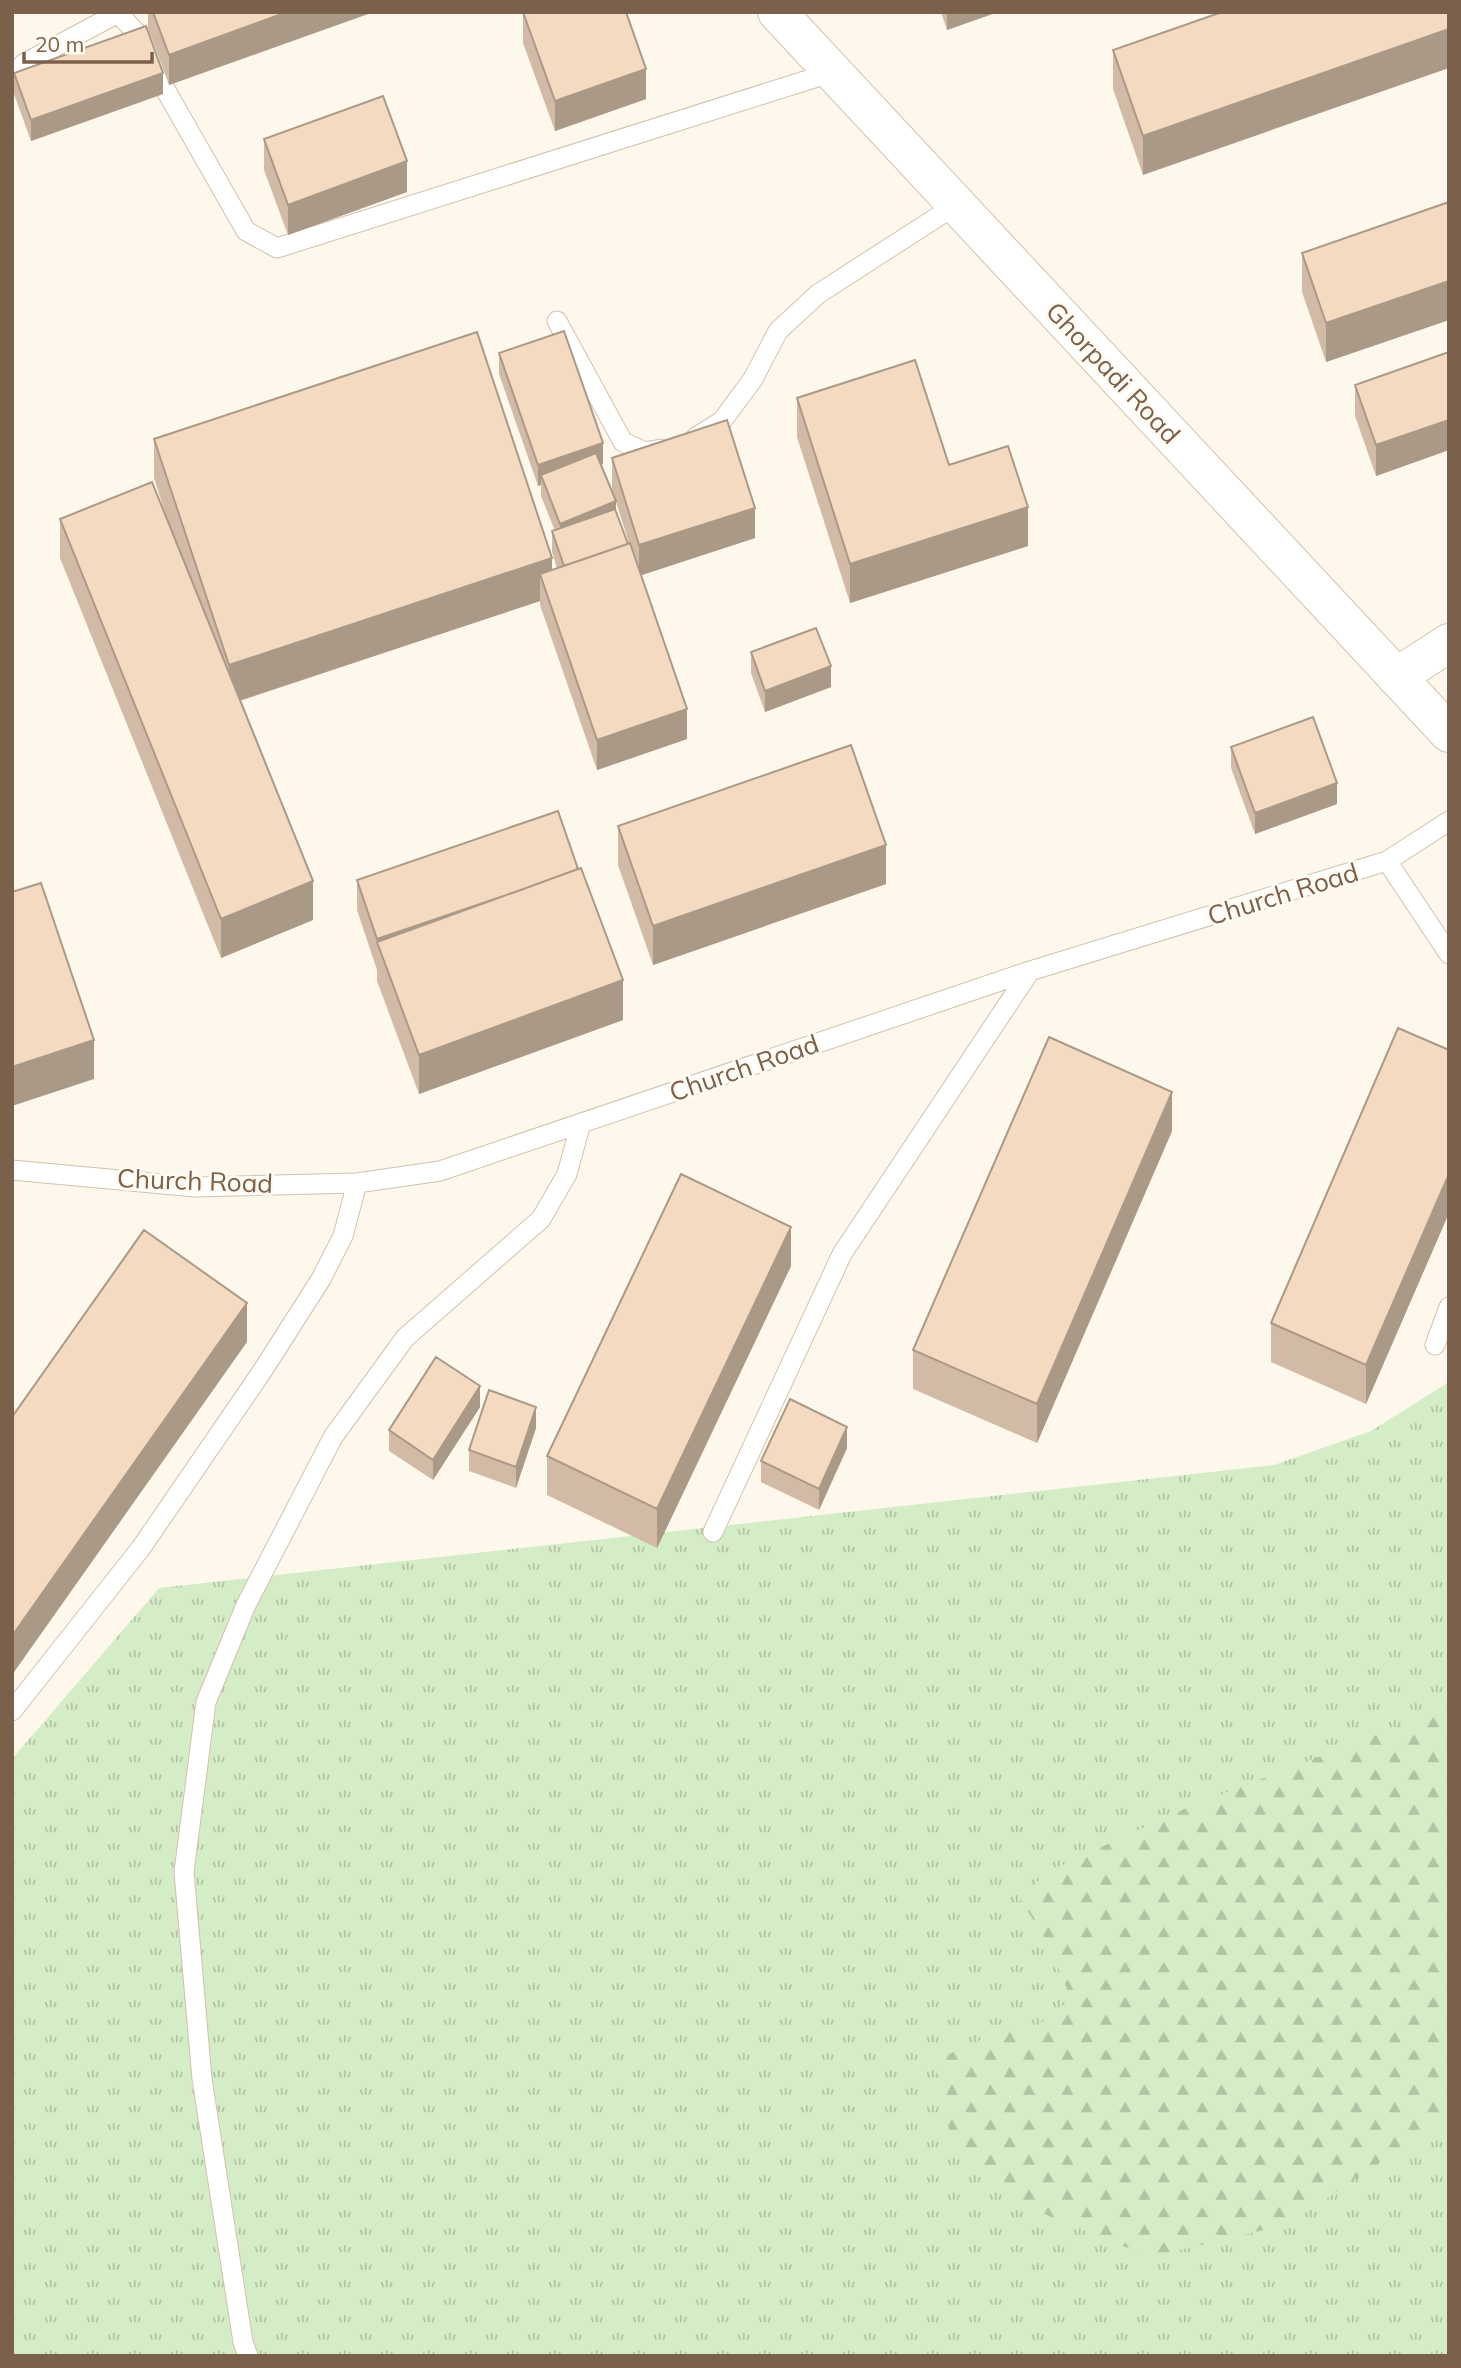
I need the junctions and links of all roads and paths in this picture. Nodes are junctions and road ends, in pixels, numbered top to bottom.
1 (777, 12) edge
2 (119, 13) edge
3 (833, 72) junction
4 (12, 75) edge
5 (956, 205) junction
6 (557, 321) dead end
7 (1449, 643) edge
8 (1396, 677) junction
9 (1449, 733) edge
10 (1449, 821) edge
11 (1387, 862) junction
12 (1449, 954) edge
13 (1030, 971) junction
14 (581, 1123) junction
15 (12, 1170) edge
16 (357, 1183) junction
17 (1449, 1307) edge
18 (1435, 1345) dead end
19 (713, 1532) dead end
20 (12, 1712) edge
21 (248, 2356) edge

1 - 3 main road, Ghorpadi Road
2 - 3 lane
2 - 4 lane
3 - 5 main road, Ghorpadi Road
5 - 6 lane
5 - 8 main road, Ghorpadi Road
7 - 8 main road
8 - 9 main road, Ghorpadi Road
10 - 11 lane, Church Road
11 - 12 lane
11 - 13 lane, Church Road
13 - 14 lane, Church Road
13 - 19 lane
14 - 16 lane, Church Road
14 - 21 lane
15 - 16 lane, Church Road
16 - 20 lane
17 - 18 lane

